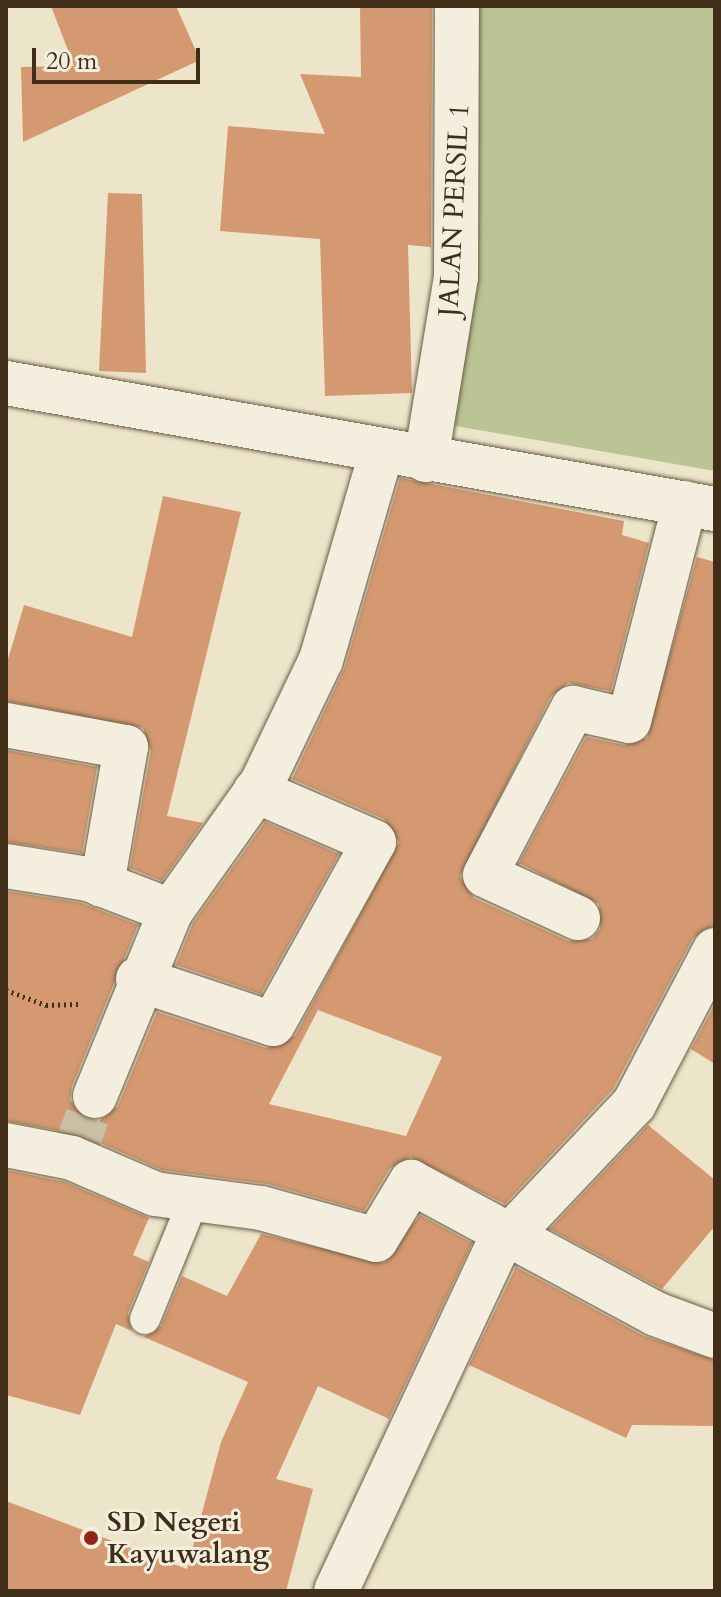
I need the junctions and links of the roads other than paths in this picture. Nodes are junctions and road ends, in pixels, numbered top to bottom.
1 (457, 6) edge
2 (6, 383) edge
3 (381, 454) junction
4 (426, 460) junction
5 (700, 506) edge
6 (6, 725) edge
7 (256, 791) junction
8 (6, 866) edge
9 (102, 885) junction
10 (171, 911) junction
11 (578, 918) dead end
12 (715, 950) edge
13 (133, 991) junction
14 (95, 1096) tunnel mouth
15 (6, 1145) edge
16 (194, 1199) junction
17 (509, 1235) junction
18 (145, 1319) dead end
19 (715, 1336) edge
20 (336, 1591) edge

1 - 4 street, JALAN PERSIL 1
2 - 3 street
3 - 4 street
3 - 7 street
4 - 5 street
5 - 11 street
6 - 9 street
7 - 10 street
7 - 13 street
8 - 9 street
9 - 10 street
10 - 13 street
12 - 17 street
13 - 14 street
15 - 16 street
16 - 17 street
16 - 18 lane
17 - 19 street
17 - 20 street

